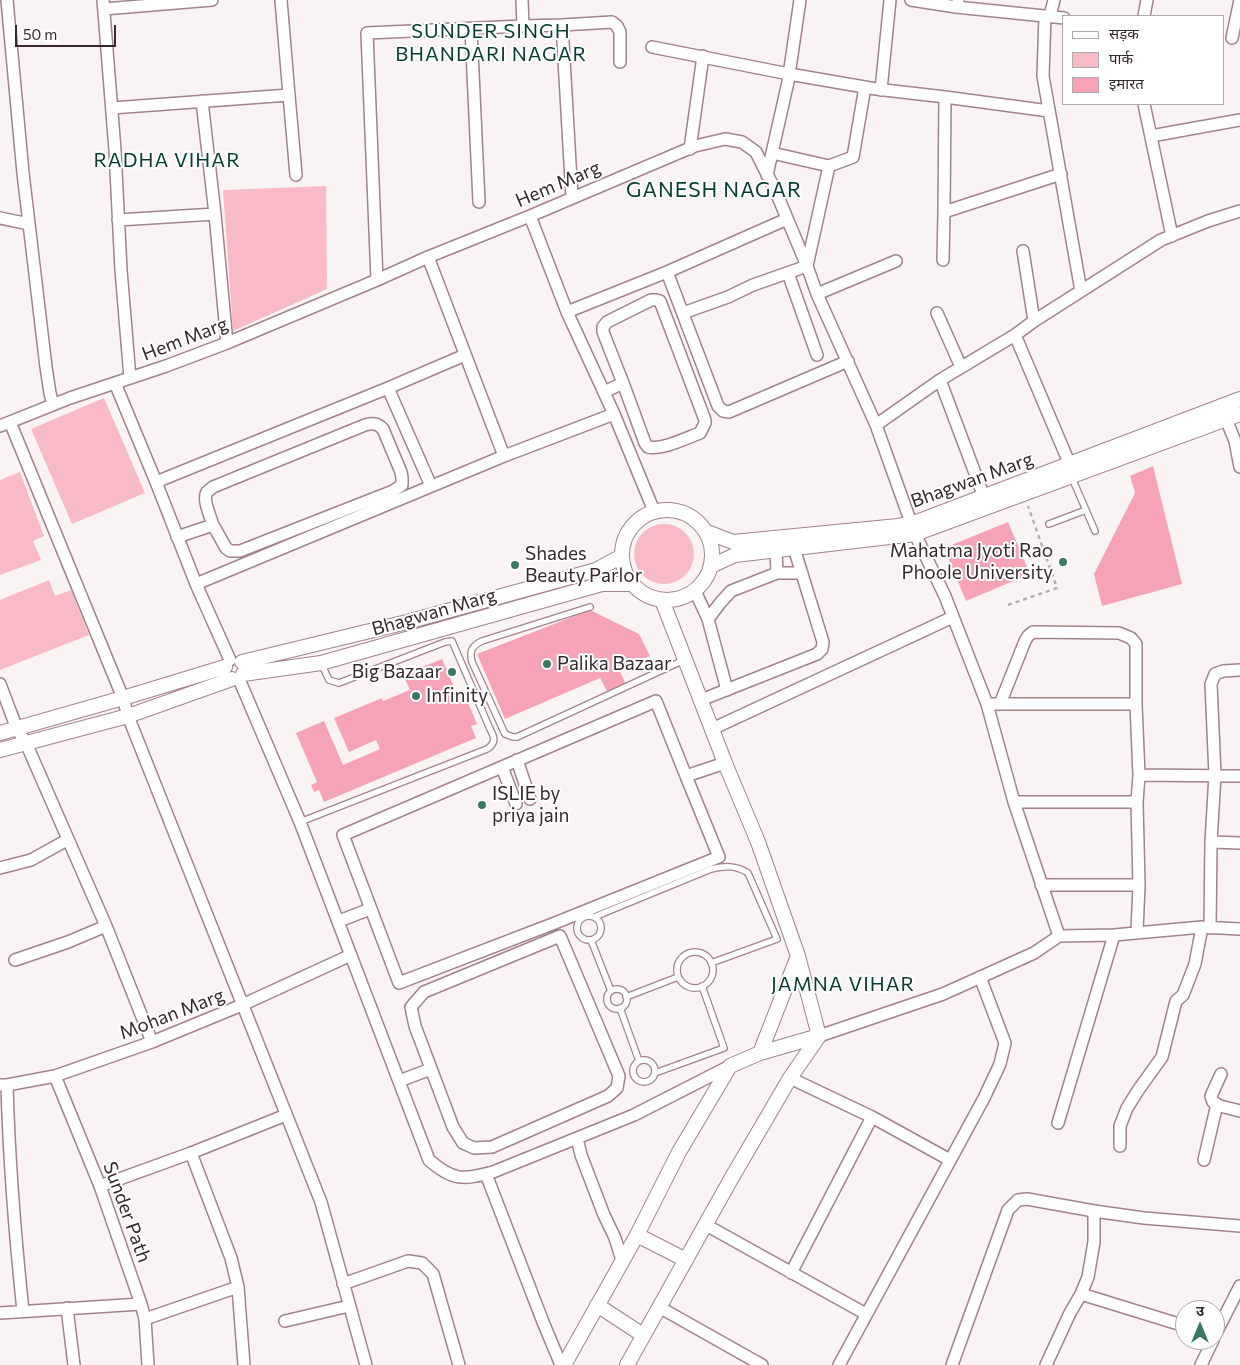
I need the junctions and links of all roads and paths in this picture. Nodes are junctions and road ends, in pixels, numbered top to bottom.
1 (7, 0) edge
2 (212, 0) edge
3 (281, 0) edge
4 (522, 0) edge
5 (800, 0) edge
6 (890, 0) edge
7 (911, 0) edge
8 (1054, 0) edge
9 (1147, 0) edge
10 (1240, 0) edge
11 (957, 4) edge
12 (104, 5) edge
13 (1144, 15) edge
14 (1047, 16) junction
15 (1062, 18) edge
16 (562, 25) junction
17 (523, 26) junction
18 (471, 29) junction
19 (1232, 38) edge
20 (5, 40) edge
21 (652, 47) dead end
22 (703, 56) junction
23 (620, 62) dead end
24 (789, 74) junction
25 (865, 87) junction
26 (880, 90) junction
27 (289, 95) junction
28 (945, 97) junction
29 (202, 101) junction
30 (1144, 105) edge
31 (112, 108) junction
32 (1049, 112) junction
33 (1240, 120) edge
34 (1151, 136) junction
35 (690, 149) junction
36 (772, 153) junction
37 (830, 166) junction
38 (768, 174) junction
39 (1061, 174) junction
40 (296, 175) dead end
41 (572, 198) junction
42 (479, 202) dead end
43 (1240, 211) edge
44 (944, 212) junction
45 (215, 214) junction
46 (530, 216) junction
47 (0, 218) edge
48 (787, 219) junction
49 (118, 220) junction
50 (29, 224) junction
51 (1172, 236) junction
52 (1023, 251) dead end
53 (428, 256) junction
54 (943, 260) dead end
55 (896, 261) dead end
56 (808, 266) junction
57 (667, 272) junction
58 (788, 273) junction
59 (376, 280) junction
60 (1081, 291) junction
61 (817, 294) junction
62 (567, 312) junction
63 (683, 313) junction
64 (938, 313) dead end
65 (1034, 321) junction
66 (1015, 335) junction
67 (227, 343) junction
68 (465, 355) junction
69 (817, 355) dead end
70 (848, 362) junction
71 (961, 367) junction
72 (130, 378) junction
73 (940, 380) junction
74 (115, 383) junction
75 (624, 383) junction
76 (388, 388) junction
77 (604, 392) junction
78 (1240, 399) edge
79 (54, 405) junction
80 (614, 414) junction
81 (1240, 414) edge
82 (1226, 419) junction
83 (5, 424) edge
84 (876, 424) junction
85 (504, 456) junction
86 (1240, 467) edge
87 (1072, 472) junction
88 (156, 482) junction
89 (431, 486) junction
90 (1023, 493) junction
91 (984, 497) junction
92 (1086, 510) junction
93 (654, 511) junction
94 (1049, 524) dead end
95 (213, 525) junction
96 (913, 528) junction
97 (1095, 531) dead end
98 (707, 532) junction
99 (177, 537) junction
100 (794, 548) junction
101 (776, 550) junction
102 (622, 556) junction
103 (711, 566) junction
104 (777, 573) junction
105 (802, 573) junction
106 (196, 584) junction
107 (633, 584) junction
108 (695, 591) junction
109 (662, 600) junction
110 (1008, 605) dead end
111 (590, 607) dead end
112 (954, 617) junction
113 (708, 619) junction
114 (686, 659) junction
115 (321, 663) junction
116 (235, 670) junction
117 (1240, 670) edge
118 (0, 684) edge
119 (727, 690) junction
120 (123, 698) junction
121 (702, 700) junction
122 (987, 704) junction
123 (1000, 704) junction
124 (1136, 704) junction
125 (128, 716) junction
126 (17, 729) junction
127 (712, 729) junction
128 (0, 733) edge
129 (26, 743) junction
130 (0, 750) edge
131 (517, 760) junction
132 (725, 762) junction
133 (502, 767) junction
134 (1139, 775) junction
135 (1215, 775) junction
136 (686, 776) junction
137 (1240, 776) edge
138 (530, 799) dead end
139 (1014, 802) junction
140 (1137, 802) junction
141 (516, 804) dead end
142 (300, 822) junction
143 (67, 840) junction
144 (1211, 842) junction
145 (1240, 843) edge
146 (0, 868) edge
147 (1042, 885) junction
148 (1139, 885) junction
149 (370, 909) junction
150 (594, 917) junction
151 (339, 921) junction
152 (106, 926) junction
153 (1206, 927) junction
154 (1240, 929) edge
155 (1137, 932) junction
156 (1114, 935) junction
157 (784, 936) junction
158 (1059, 936) junction
159 (591, 940) junction
160 (351, 955) junction
161 (798, 956) junction
162 (15, 960) dead end
163 (711, 963) junction
164 (678, 977) junction
165 (980, 977) junction
166 (702, 986) junction
167 (611, 991) junction
168 (626, 997) junction
169 (242, 1005) junction
170 (620, 1008) junction
171 (819, 1036) junction
172 (152, 1042) junction
173 (760, 1053) junction
174 (640, 1061) junction
175 (730, 1066) junction
176 (431, 1070) junction
177 (655, 1073) junction
178 (1221, 1074) dead end
179 (56, 1076) junction
180 (790, 1078) junction
181 (399, 1081) junction
182 (4, 1085) edge
183 (1216, 1104) junction
184 (1240, 1111) edge
185 (286, 1115) junction
186 (872, 1117) junction
187 (1058, 1123) dead end
188 (577, 1138) junction
189 (1120, 1146) dead end
190 (191, 1153) junction
191 (950, 1160) junction
192 (1204, 1160) dead end
193 (486, 1174) junction
194 (100, 1186) junction
195 (1094, 1211) junction
196 (706, 1225) junction
197 (1240, 1226) edge
198 (637, 1235) junction
199 (622, 1260) junction
200 (686, 1260) junction
201 (791, 1273) junction
202 (343, 1284) junction
203 (1240, 1286) edge
204 (238, 1287) junction
205 (1081, 1294) junction
206 (141, 1304) junction
207 (597, 1305) junction
208 (349, 1306) junction
209 (659, 1307) junction
210 (67, 1308) junction
211 (23, 1311) junction
212 (0, 1313) edge
213 (866, 1314) junction
214 (1225, 1315) edge
215 (145, 1318) junction
216 (285, 1321) dead end
217 (1175, 1323) edge
218 (643, 1335) junction
219 (1208, 1350) edge
220 (74, 1365) edge
221 (148, 1365) edge
222 (244, 1365) edge
223 (366, 1365) edge
224 (459, 1365) edge
225 (563, 1365) edge
226 (627, 1365) edge
227 (762, 1365) edge
228 (839, 1365) edge
229 (952, 1365) edge
230 (1046, 1365) edge
231 (1201, 1365) edge

1 - 20 street
2 - 12 street
3 - 27 street
4 - 17 street
5 - 24 street
6 - 26 street
7 - 11 street
8 - 14 street
9 - 13 street
10 - 19 street
11 - 14 street
12 - 31 street
14 - 15 street
14 - 32 street
16 - 17 street
16 - 23 street
16 - 41 street
17 - 18 street
18 - 42 street
18 - 59 street
20 - 50 street
21 - 22 street
22 - 24 street
22 - 35 street
24 - 25 street
24 - 36 street
25 - 26 street
25 - 37 street
26 - 28 street
27 - 29 street
27 - 40 street
28 - 32 street
28 - 44 street
29 - 31 street
29 - 45 street
30 - 34 street
31 - 49 street
32 - 39 street
33 - 34 street
34 - 51 street
35 - 38 street, Hem Marg
35 - 41 street, Hem Marg
36 - 37 street
36 - 38 street
37 - 56 street
38 - 48 street, Hem Marg
39 - 44 street
39 - 60 street
41 - 46 street, Hem Marg
43 - 51 street
44 - 54 street
45 - 49 street
45 - 67 street
46 - 53 street, Hem Marg
46 - 62 street
47 - 50 street
48 - 56 street, Hem Marg
48 - 57 street
49 - 72 street
50 - 79 street
51 - 60 street
52 - 65 street
53 - 59 street, Hem Marg
53 - 68 street
55 - 61 street
56 - 58 street
56 - 61 street, Hem Marg
57 - 62 street
57 - 63 street
58 - 63 street
58 - 69 street
59 - 67 street, Hem Marg
60 - 65 street
61 - 70 street, Hem Marg
62 - 77 street
63 - 70 street
64 - 71 street
65 - 66 street
66 - 71 street
66 - 87 street
67 - 72 street, Hem Marg
68 - 76 street
68 - 85 street
70 - 84 street, Hem Marg
71 - 73 street
72 - 74 street, Hem Marg
73 - 84 street
73 - 91 street
74 - 79 street, Hem Marg
74 - 88 street
75 - 75 street
75 - 77 street
76 - 88 street
76 - 89 street
77 - 80 street
78 - 87 street, Bhagwan Marg
79 - 83 street, Hem Marg
80 - 85 street
80 - 93 street
81 - 82 street, Bhagwan Marg
82 - 86 street
82 - 87 street, Bhagwan Marg
83 - 120 street
84 - 96 street, Hem Marg
85 - 89 street
87 - 90 street, Bhagwan Marg
87 - 91 street, Bhagwan Marg
87 - 92 lane
88 - 99 street
89 - 106 street
90 - 96 street, Bhagwan Marg
90 - 110 path
91 - 96 street, Bhagwan Marg
92 - 94 lane
92 - 97 lane
93 - 98 street
93 - 102 street
95 - 95 street
95 - 99 street
96 - 98 street, Bhagwan Marg
96 - 100 street, Bhagwan Marg
96 - 112 street, Hem Marg
98 - 103 street
99 - 106 street
100 - 101 street, Bhagwan Marg
100 - 105 street
101 - 103 street, Bhagwan Marg
101 - 104 street
102 - 107 street
102 - 116 street, Bhagwan Marg
103 - 108 street
104 - 105 street
104 - 113 street
105 - 119 street
106 - 116 street
107 - 109 street
107 - 115 street, Bhagwan Marg
108 - 109 street
108 - 113 street
109 - 114 street
111 - 114 lane
112 - 122 street, Hem Marg
112 - 127 street
113 - 119 street
114 - 121 street
115 - 116 street, Bhagwan Marg
115 - 142 lane
116 - 120 street, Bhagwan Marg
116 - 125 street, Bhagwan Marg
116 - 142 street
117 - 135 street
118 - 126 street
119 - 121 street
120 - 125 street
120 - 126 street, Bhagwan Marg
121 - 127 street
122 - 123 street
122 - 139 street, Hem Marg
123 - 124 street
123 - 124 street
124 - 134 street
125 - 129 street, Bhagwan Marg
125 - 169 street
126 - 128 street, Bhagwan Marg
126 - 129 street
127 - 132 street
129 - 130 street, Bhagwan Marg
129 - 143 street
131 - 133 street
131 - 136 street
131 - 138 street
132 - 136 street
132 - 157 street
133 - 141 street
133 - 149 street
134 - 135 street
134 - 140 street
135 - 137 street
135 - 144 street
136 - 149 street
139 - 140 street
139 - 147 street, Hem Marg
140 - 148 street
142 - 151 street
143 - 146 street
143 - 152 street
144 - 145 street
144 - 153 street
147 - 148 street
147 - 158 street, Hem Marg
148 - 155 street
149 - 151 street
150 - 157 lane
150 - 159 lane
150 - 159 lane
151 - 160 street
152 - 162 street
152 - 172 street
153 - 154 street
153 - 155 street
153 - 189 street
155 - 156 street
156 - 158 street
156 - 187 street
157 - 161 street
157 - 163 lane
158 - 165 street
159 - 167 lane
160 - 169 street, Mohan Marg
160 - 181 street
161 - 171 street
161 - 173 street
163 - 164 lane
163 - 166 lane
164 - 166 lane
164 - 168 lane
165 - 171 street
165 - 191 street
166 - 177 lane
167 - 168 lane
167 - 170 lane
168 - 170 lane
169 - 172 street, Mohan Marg
169 - 185 street
170 - 174 lane
171 - 173 street
171 - 180 street
172 - 179 street, Mohan Marg
173 - 175 street
174 - 177 lane
174 - 177 lane
175 - 188 street
175 - 198 street
176 - 176 street
176 - 181 street
178 - 183 street
179 - 182 street, Mohan Marg
179 - 194 street, Sunder Path
180 - 186 street
180 - 196 street
181 - 193 street
182 - 211 street
183 - 184 street
183 - 192 street
185 - 190 street
185 - 202 street
186 - 191 street
186 - 201 street
188 - 193 street
188 - 199 street
190 - 194 street
190 - 204 street
191 - 213 street
193 - 225 street
194 - 206 street, Sunder Path
195 - 197 street
195 - 205 street
195 - 229 street
196 - 200 street
196 - 201 street
198 - 199 street
198 - 200 street
199 - 207 street
200 - 209 street
201 - 213 street
202 - 208 street
202 - 224 street
203 - 214 street
204 - 215 street
204 - 222 street
205 - 217 street
205 - 230 street
206 - 210 street
206 - 215 street, Sunder Path
207 - 218 street
207 - 225 street
208 - 216 street
208 - 223 street
209 - 218 street
209 - 227 street
210 - 211 street
210 - 220 street
211 - 212 street
213 - 228 street
215 - 221 street, Sunder Path
218 - 226 street
219 - 231 street

